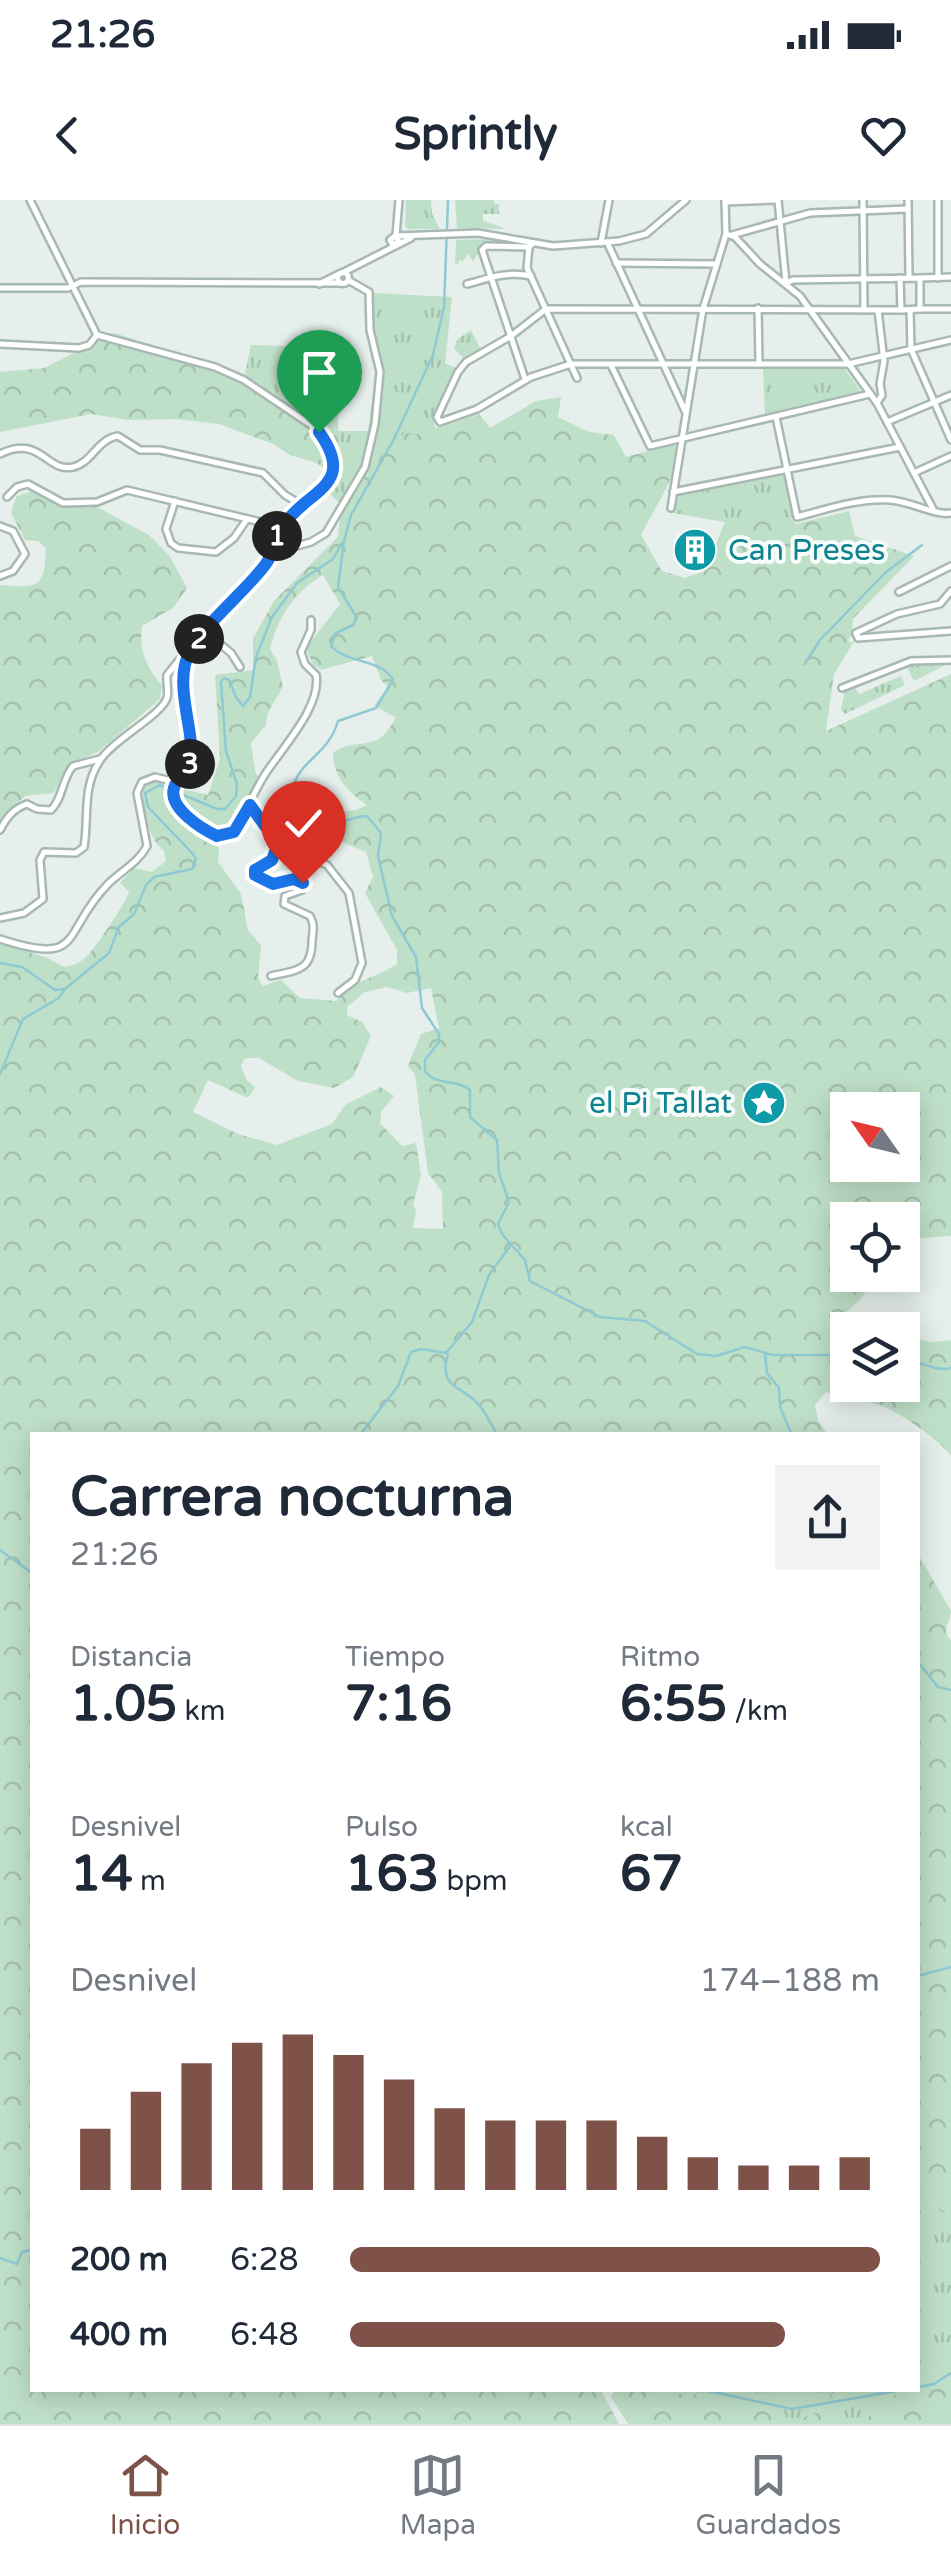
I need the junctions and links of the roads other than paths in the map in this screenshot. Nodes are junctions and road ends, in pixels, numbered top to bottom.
1 (30, 200) edge
2 (399, 200) edge
3 (609, 200) edge
4 (686, 200) edge
5 (778, 200) edge
6 (863, 200) edge
7 (908, 200) edge
8 (938, 200) edge
9 (725, 201) edge
10 (864, 209) junction
11 (908, 209) junction
12 (780, 221) junction
13 (395, 235) junction
14 (729, 235) junction
15 (604, 242) junction
16 (531, 246) junction
17 (616, 263) junction
18 (717, 264) junction
19 (531, 276) junction
20 (490, 277) junction
21 (344, 278) junction
22 (900, 278) junction
23 (910, 278) junction
24 (920, 278) junction
25 (938, 278) junction
26 (951, 278) edge
27 (864, 279) junction
28 (786, 283) junction
29 (467, 284) dead end
30 (71, 285) junction
31 (0, 288) edge
32 (703, 308) junction
33 (758, 308) junction
34 (638, 309) junction
35 (809, 309) junction
36 (920, 309) junction
37 (951, 309) edge
38 (546, 310) junction
39 (864, 310) junction
40 (878, 310) junction
41 (901, 310) junction
42 (910, 310) junction
43 (97, 335) junction
44 (511, 336) junction
45 (951, 340) edge
46 (0, 344) edge
47 (912, 349) junction
48 (884, 355) junction
49 (662, 363) junction
50 (694, 363) junction
51 (759, 363) junction
52 (570, 364) junction
53 (610, 364) junction
54 (848, 364) junction
55 (577, 378) dead end
56 (526, 379) junction
57 (688, 394) junction
58 (870, 394) junction
59 (951, 394) edge
60 (677, 396) junction
61 (934, 402) junction
62 (877, 404) junction
63 (686, 409) junction
64 (776, 417) junction
65 (888, 422) junction
66 (951, 438) edge
67 (681, 440) junction
68 (900, 447) junction
69 (0, 454) edge
70 (951, 456) edge
71 (787, 470) junction
72 (914, 472) junction
73 (673, 492) junction
74 (7, 497) dead end
75 (175, 501) junction
76 (302, 505) junction
77 (671, 508) dead end
78 (933, 509) junction
79 (951, 513) edge
80 (247, 518) junction
81 (0, 526) edge
82 (279, 532) junction
83 (272, 553) junction
84 (951, 566) edge
85 (0, 576) edge
86 (951, 591) edge
87 (899, 592) dead end
88 (311, 620) dead end
89 (206, 632) junction
90 (951, 632) edge
91 (951, 660) edge
92 (182, 662) junction
93 (240, 667) dead end
94 (842, 688) dead end
95 (100, 760) junction
96 (176, 782) junction
97 (250, 805) junction
98 (0, 830) edge
99 (278, 844) junction
100 (0, 918) edge
101 (0, 939) edge
102 (272, 976) dead end
103 (338, 993) dead end

1 - 30 street
2 - 13 street
3 - 15 street
4 - 15 street
5 - 9 street
5 - 12 street
6 - 10 street
7 - 11 street
8 - 25 street
9 - 14 street
10 - 11 street
10 - 12 street
10 - 27 street
11 - 23 street
12 - 14 street
12 - 28 street
13 - 16 street
13 - 21 street
14 - 18 street
14 - 28 street
15 - 16 street
15 - 17 street
16 - 19 street
16 - 20 street
17 - 18 street
17 - 34 street
18 - 32 street
19 - 20 street
19 - 38 street
20 - 29 street
20 - 44 street
21 - 30 street
21 - 83 street
22 - 23 street
22 - 27 street
22 - 41 street
23 - 24 street
24 - 25 street
24 - 36 street
25 - 26 street
27 - 28 street
27 - 39 street
28 - 35 street
30 - 31 street
30 - 43 street
32 - 33 street
32 - 34 street
32 - 50 street
33 - 35 street
33 - 51 street
34 - 38 street
34 - 49 street
35 - 39 street
35 - 54 street
36 - 37 street
36 - 42 street
38 - 44 street
38 - 52 street
39 - 40 street
40 - 41 street
40 - 48 street
41 - 42 street
42 - 47 street
43 - 46 street
43 - 76 street
44 - 56 street
44 - 56 street
45 - 47 street
47 - 48 street
47 - 61 street
48 - 54 street
48 - 62 street
49 - 50 street
49 - 53 street
49 - 60 street
50 - 51 street
50 - 57 street
51 - 54 street
52 - 53 street
52 - 55 street
52 - 56 street
53 - 67 street
54 - 58 street
57 - 60 street
57 - 63 street
58 - 62 street
58 - 64 street
59 - 61 street
60 - 63 street
61 - 65 street
61 - 66 street
62 - 65 street
63 - 67 street
64 - 67 street
64 - 71 street
65 - 68 street
67 - 73 street
68 - 71 street
68 - 72 street
69 - 76 street
70 - 72 street
71 - 73 street
71 - 78 street
72 - 78 street
73 - 77 street
74 - 75 street
75 - 80 street
75 - 80 street
76 - 82 street
78 - 79 street
80 - 82 street
81 - 85 street
82 - 83 street
83 - 89 street
84 - 87 street
86 - 90 street
88 - 97 street
89 - 92 street
89 - 93 street
91 - 94 street
92 - 95 street
92 - 96 street
95 - 98 street
95 - 100 street
96 - 97 street
96 - 101 street
97 - 99 street
99 - 102 street
99 - 103 street

